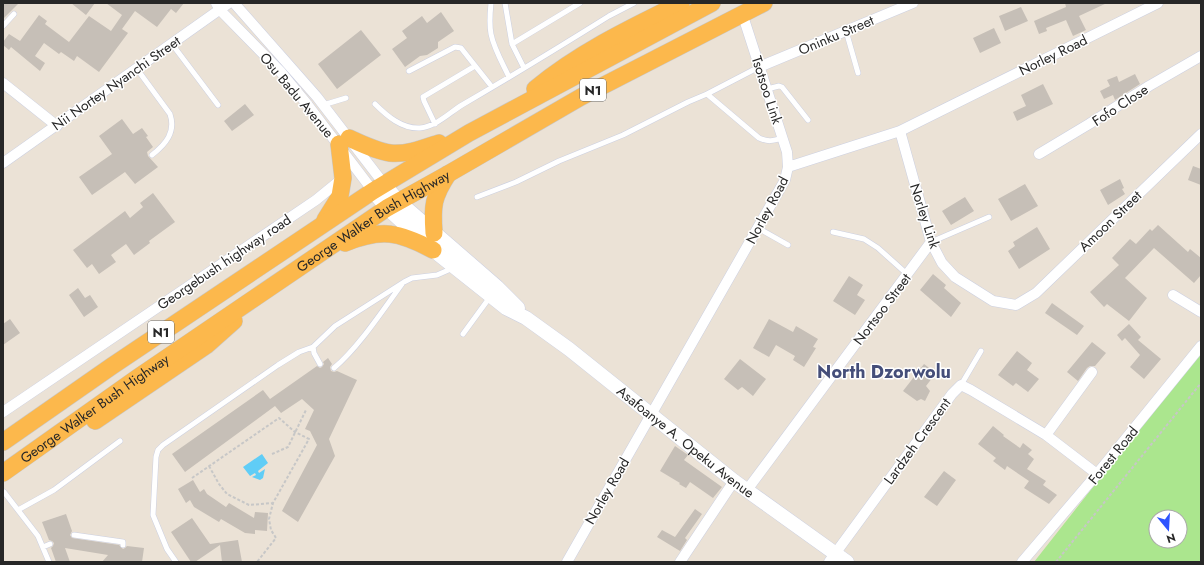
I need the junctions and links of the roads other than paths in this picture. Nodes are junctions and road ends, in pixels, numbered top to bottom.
1 (229, 3) edge
2 (234, 3) edge
3 (491, 3) edge
4 (505, 3) edge
5 (580, 3) edge
6 (634, 3) edge
7 (681, 3) edge
8 (712, 3) edge
9 (764, 3) edge
10 (913, 3) edge
11 (1158, 3) edge
12 (218, 6) edge
13 (742, 13) junction
14 (14, 14) dead end
15 (3, 26) edge
16 (846, 31) junction
17 (172, 44) junction
18 (512, 44) junction
19 (1201, 56) edge
20 (475, 66) junction
21 (759, 67) junction
22 (524, 68) junction
23 (137, 69) junction
24 (409, 71) dead end
25 (858, 72) dead end
26 (509, 77) junction
27 (3, 83) edge
28 (492, 88) junction
29 (767, 89) junction
30 (707, 94) junction
31 (346, 98) dead end
32 (376, 104) dead end
33 (218, 105) dead end
34 (323, 106) junction
35 (509, 111) junction
36 (808, 120) dead end
37 (435, 124) junction
38 (57, 126) junction
39 (900, 131) junction
40 (469, 133) junction
41 (1201, 134) edge
42 (782, 138) junction
43 (344, 141) junction
44 (1039, 154) dead end
45 (152, 155) dead end
46 (3, 163) edge
47 (788, 167) junction
48 (448, 174) junction
49 (343, 178) junction
50 (379, 188) junction
51 (477, 197) dead end
52 (392, 204) junction
53 (989, 217) dead end
54 (321, 225) junction
55 (758, 228) junction
56 (833, 232) dead end
57 (434, 233) junction
58 (931, 242) junction
59 (788, 245) dead end
60 (434, 250) junction
61 (319, 253) junction
62 (455, 267) junction
63 (907, 274) junction
64 (404, 282) junction
65 (1172, 295) dead end
66 (490, 296) junction
67 (1016, 305) joint
68 (1201, 312) edge
69 (526, 318) junction
70 (463, 334) dead end
71 (1201, 346) edge
72 (313, 347) junction
73 (981, 351) dead end
74 (320, 364) dead end
75 (334, 368) dead end
76 (1092, 372) dead end
77 (961, 385) junction
78 (3, 412) edge
79 (651, 414) junction
80 (1046, 436) junction
81 (3, 442) edge
82 (120, 442) dead end
83 (3, 473) edge
84 (1097, 474) junction
85 (734, 481) junction
86 (747, 490) junction
87 (3, 493) edge
88 (18, 510) junction
89 (74, 535) dead end
90 (50, 544) dead end
91 (123, 545) dead end
92 (43, 547) junction
93 (832, 557) edge
94 (49, 562) edge
95 (176, 562) edge
96 (567, 562) edge
97 (680, 562) edge
98 (847, 562) edge
99 (1022, 562) edge

1 - 12 street, Nii Nortey Nyanchi Street
2 - 34 street, Osu Badu Avenue
3 - 26 lane
4 - 18 lane
5 - 18 lane
6 - 22 lane
7 - 35 highway
8 - 35 highway, George Walker Bush Highway / N1
9 - 13 highway, George Walker Bush Highway / N1
10 - 16 street, Oninku Street
11 - 39 street, Norley Road
12 - 17 street, Nii Nortey Nyanchi Street
12 - 43 street, Osu Badu Avenue
13 - 21 street, Tsotsoo Link
13 - 48 highway, George Walker Bush Highway / N1
14 - 15 lane
16 - 21 street, Oninku Street
16 - 25 lane
17 - 23 street, Nii Nortey Nyanchi Street
17 - 33 lane
18 - 22 lane
19 - 44 street, Fofo Close
20 - 24 lane
20 - 28 lane
20 - 37 lane
21 - 29 street, Tsotsoo Link
21 - 30 lane
22 - 26 lane
23 - 38 street, Nii Nortey Nyanchi Street
23 - 45 lane
26 - 28 lane
27 - 38 street
28 - 37 lane
29 - 36 lane
29 - 42 street, Tsotsoo Link
30 - 42 lane
30 - 51 lane
31 - 34 lane
32 - 37 lane
34 - 43 street, Osu Badu Avenue
35 - 40 highway, George Walker Bush Highway / N1
38 - 46 street, Nii Nortey Nyanchi Street
39 - 47 street, Norley Road
39 - 58 street, Norley Link
40 - 43 highway
40 - 50 highway, George Walker Bush Highway / N1
41 - 67 street, Amoon Street
42 - 47 street, Tsotsoo Link
43 - 49 highway
43 - 50 street, Osu Badu Avenue
47 - 55 street, Norley Road
48 - 52 highway, George Walker Bush Highway / N1
48 - 57 highway
49 - 54 highway
49 - 78 street, Georgebush highway road
50 - 52 main road
50 - 54 highway, George Walker Bush Highway / N1
52 - 57 main road, Asafoanye A. Opeku Avenue
52 - 60 main road, Asafoanye A. Opeku Avenue
52 - 61 highway, George Walker Bush Highway / N1
53 - 58 lane
54 - 81 highway, George Walker Bush Highway / N1
55 - 59 lane
55 - 79 street, Norley Road
56 - 63 lane
57 - 69 main road, Asafoanye A. Opeku Avenue
58 - 63 street, Nortsoo Street
58 - 67 street, Norley Link
60 - 61 highway
60 - 62 main road, Asafoanye A. Opeku Avenue
61 - 83 highway, George Walker Bush Highway / N1
62 - 64 lane
62 - 66 main road, Asafoanye A. Opeku Avenue
63 - 86 street, Nortsoo Street
64 - 72 lane
64 - 75 lane
65 - 68 street
66 - 69 main road, Asafoanye A. Opeku Avenue
66 - 70 lane
69 - 79 main road, Asafoanye A. Opeku Avenue
71 - 84 street, Forest Road
72 - 74 lane
72 - 95 lane
73 - 77 lane
76 - 80 street
77 - 80 street, Lardzeh Crescent
77 - 93 street, Lardzeh Crescent
79 - 85 main road, Asafoanye A. Opeku Avenue
79 - 96 street, Norley Road
80 - 84 street, Lardzeh Crescent
82 - 88 lane
84 - 99 street, Forest Road
85 - 86 main road, Asafoanye A. Opeku Avenue
85 - 97 street
86 - 93 main road, Asafoanye A. Opeku Avenue
87 - 88 lane
88 - 92 lane
89 - 91 lane
90 - 92 lane
92 - 94 lane
93 - 98 main road, Asafoanye A. Opeku Avenue

